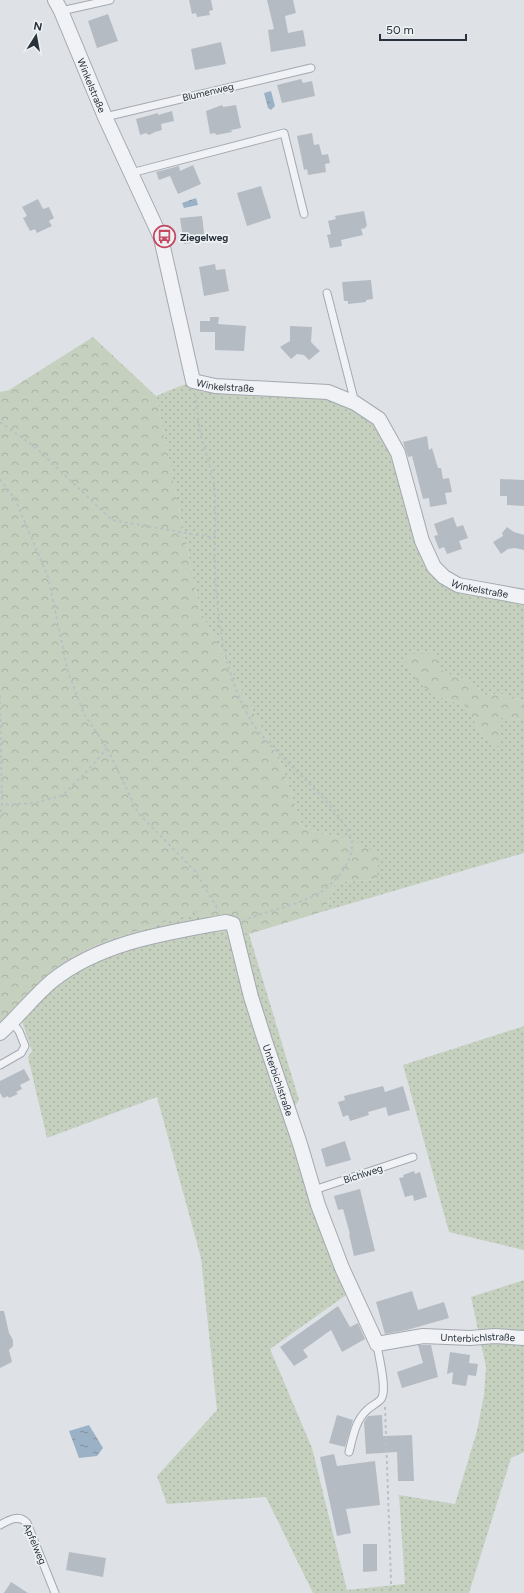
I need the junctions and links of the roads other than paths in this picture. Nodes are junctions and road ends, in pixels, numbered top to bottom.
1 (110, 0) edge
2 (58, 5) edge
3 (312, 68) dead end
4 (105, 117) junction
5 (131, 173) junction
6 (304, 214) dead end
7 (328, 293) dead end
8 (356, 403) junction
9 (524, 597) edge
10 (12, 1022) junction
11 (0, 1033) edge
12 (0, 1065) edge
13 (413, 1157) dead end
14 (314, 1190) junction
15 (524, 1338) edge
16 (377, 1344) junction
17 (349, 1452) dead end
18 (0, 1525) edge
19 (55, 1593) edge

1 - 2 lane
2 - 4 street, Winkelstraße
3 - 4 lane, Blumenweg
4 - 5 street, Winkelstraße
5 - 6 lane
5 - 8 street, Winkelstraße
7 - 8 lane
8 - 9 street, Winkelstraße
10 - 11 street
10 - 12 lane
10 - 14 street, Unterbichlstraße
13 - 14 lane, Bichlweg
14 - 16 street, Unterbichlstraße
15 - 16 street, Unterbichlstraße
16 - 17 lane
18 - 19 lane, Apfelweg

